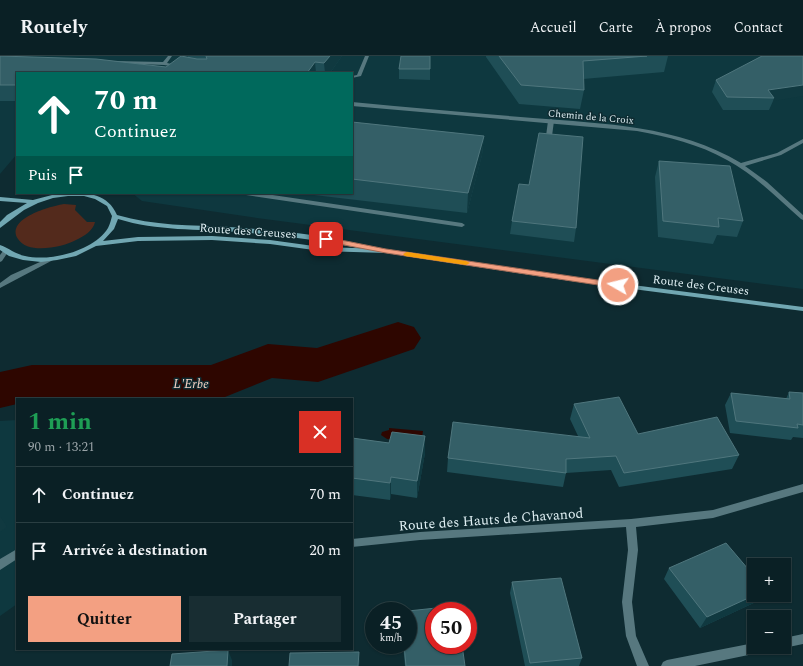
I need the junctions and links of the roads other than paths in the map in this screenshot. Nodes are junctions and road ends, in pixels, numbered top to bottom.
1 (170, 56) edge
2 (367, 56) edge
3 (104, 62) edge
4 (164, 64) junction
5 (188, 69) edge
6 (353, 77) edge
7 (353, 104) edge
8 (551, 121) junction
9 (549, 136) edge
10 (803, 142) edge
11 (741, 165) junction
12 (57, 194) edge
13 (93, 194) edge
14 (253, 194) edge
15 (52, 197) junction
16 (98, 198) junction
17 (0, 199) edge
18 (34, 202) junction
19 (115, 216) junction
20 (803, 218) edge
21 (462, 224) dead end
22 (0, 225) edge
23 (96, 244) junction
24 (2, 250) edge
25 (386, 251) junction
26 (51, 259) junction
27 (0, 260) edge
28 (0, 286) edge
29 (803, 309) edge
30 (803, 488) edge
31 (631, 523) junction
32 (353, 543) edge
33 (16, 554) edge
34 (0, 566) edge
35 (803, 639) edge
36 (791, 642) edge
37 (747, 650) edge
38 (643, 666) edge
39 (667, 666) edge

1 - 4 street
2 - 6 street
3 - 4 street
4 - 5 street
7 - 8 street, Chemin de la Croix
8 - 9 street
8 - 11 street, Chemin de la Croix
10 - 11 street
11 - 20 street, Chemin de la Croix
12 - 15 street
13 - 16 street
14 - 21 street
15 - 16 main road
15 - 18 main road
16 - 19 main road
17 - 18 main road
18 - 22 main road
19 - 23 main road
19 - 25 main road
23 - 25 main road, Route des Creuses
23 - 26 main road
24 - 26 main road
24 - 27 street
25 - 29 main road, Route des Creuses
26 - 28 street
30 - 31 street, Route des Hauts de Chavanod
31 - 32 street, Route des Hauts de Chavanod
31 - 38 street
33 - 34 street
35 - 36 street
37 - 39 street

